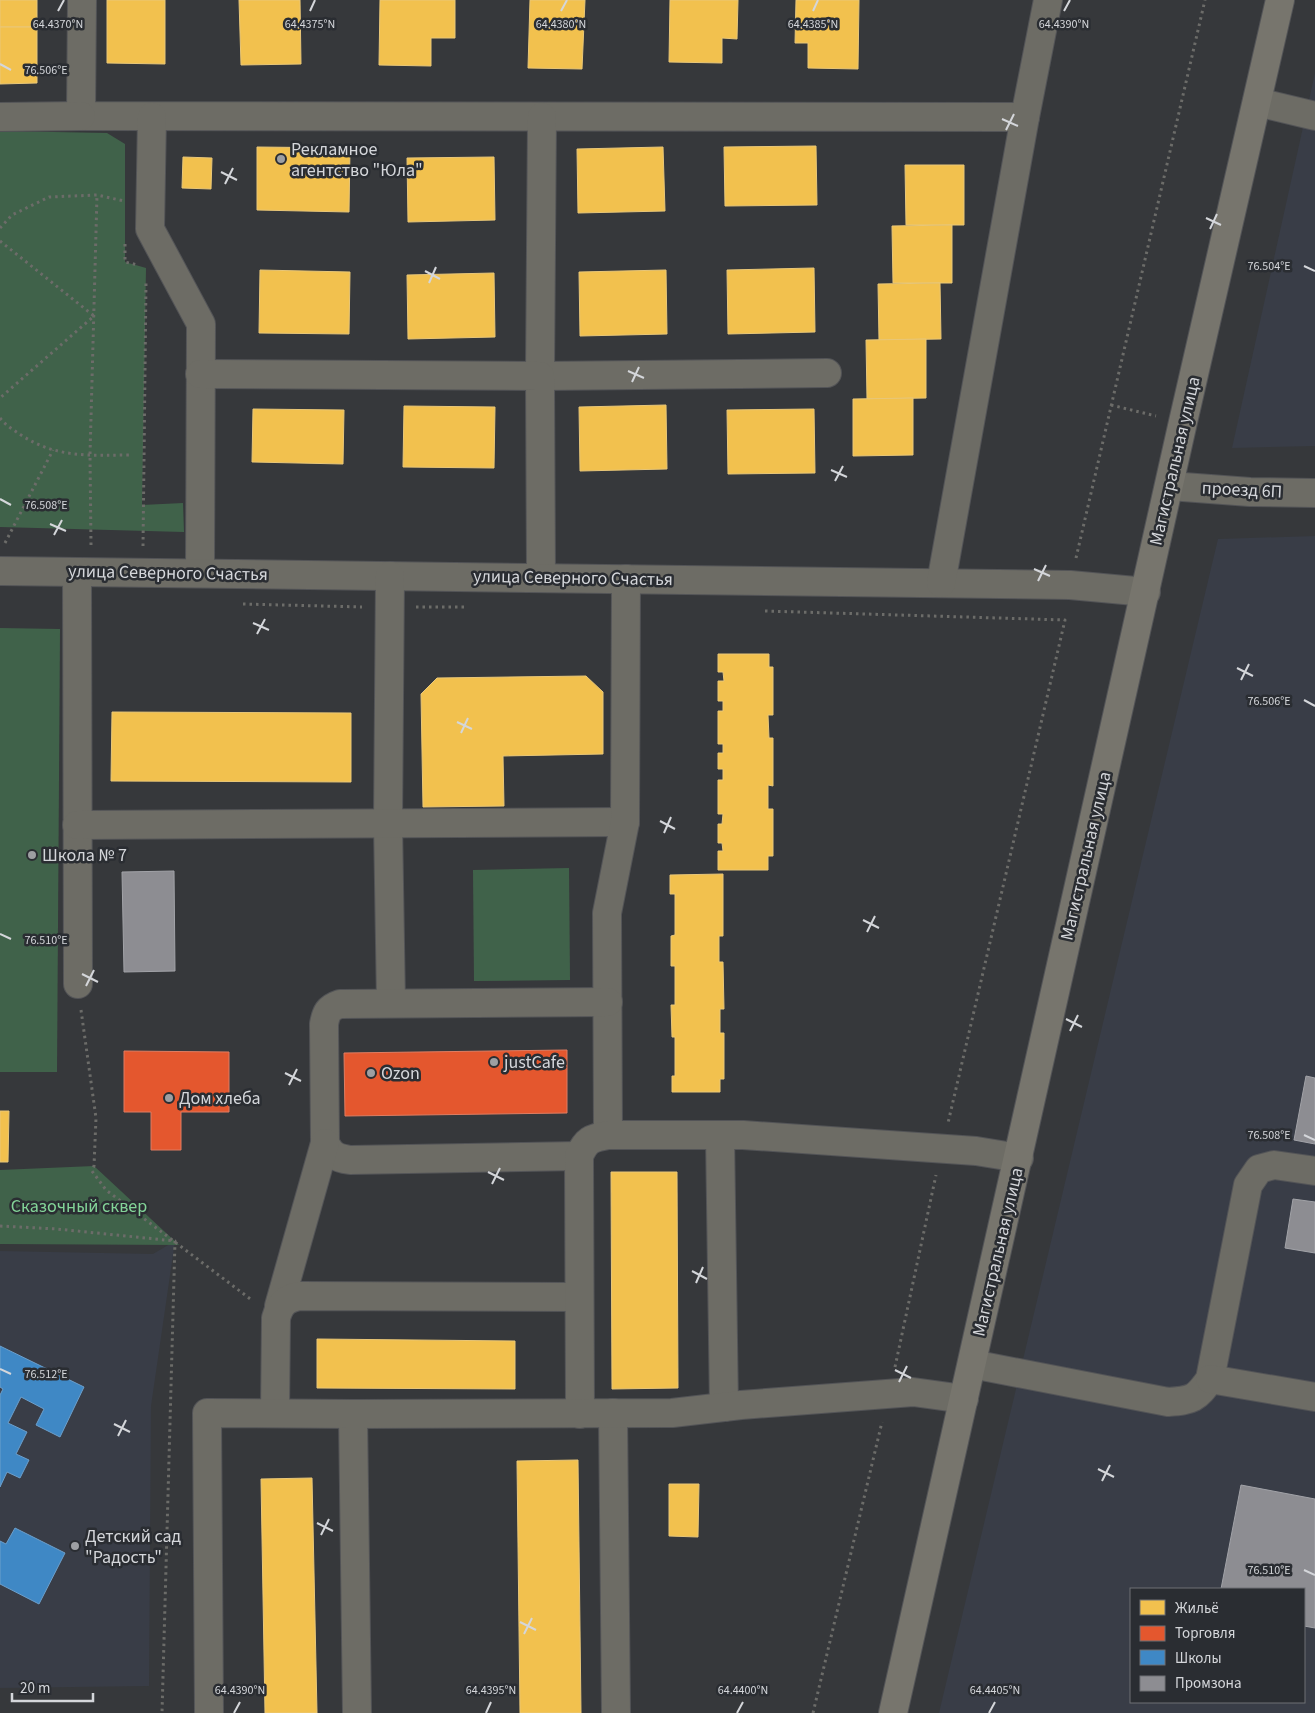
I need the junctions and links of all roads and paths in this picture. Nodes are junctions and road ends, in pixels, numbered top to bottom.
1 (82, 0) edge
2 (1048, 0) edge
3 (1205, 0) edge
4 (1280, 0) edge
5 (1257, 102) junction
6 (81, 116) junction
7 (1315, 116) edge
8 (0, 117) edge
9 (152, 117) junction
10 (542, 117) junction
11 (1025, 117) junction
12 (125, 192) dead end
13 (97, 195) junction
14 (125, 201) junction
15 (125, 210) dead end
16 (0, 228) edge
17 (125, 236) dead end
18 (0, 241) edge
19 (139, 266) dead end
20 (146, 278) dead end
21 (94, 316) junction
22 (826, 373) dead end
23 (200, 374) junction
24 (540, 376) junction
25 (0, 398) edge
26 (1111, 405) junction
27 (0, 418) edge
28 (1183, 422) junction
29 (53, 450) junction
30 (133, 454) dead end
31 (90, 455) junction
32 (1170, 486) junction
33 (1315, 494) edge
34 (91, 546) dead end
35 (143, 546) dead end
36 (2, 558) edge
37 (77, 572) junction
38 (200, 572) junction
39 (390, 576) junction
40 (542, 578) junction
41 (626, 579) junction
42 (941, 583) junction
43 (1070, 585) junction
44 (1146, 592) junction
45 (234, 604) dead end
46 (390, 607) junction
47 (468, 607) dead end
48 (762, 611) dead end
49 (1065, 620) junction
50 (625, 822) junction
51 (388, 824) junction
52 (77, 825) junction
53 (78, 984) joint
54 (608, 1002) junction
55 (391, 1003) junction
56 (608, 1135) junction
57 (720, 1135) junction
58 (325, 1143) junction
59 (942, 1148) junction
60 (579, 1156) junction
61 (1019, 1158) junction
62 (1315, 1171) edge
63 (0, 1226) edge
64 (175, 1241) junction
65 (579, 1297) junction
66 (277, 1312) junction
67 (972, 1364) junction
68 (1210, 1379) junction
69 (889, 1394) junction
70 (1315, 1397) edge
71 (964, 1399) junction
72 (724, 1407) junction
73 (612, 1413) junction
74 (275, 1414) junction
75 (353, 1414) junction
76 (580, 1414) junction
77 (162, 1713) edge
78 (209, 1713) edge
79 (357, 1713) edge
80 (616, 1713) edge
81 (813, 1713) edge
82 (894, 1713) edge

1 - 6 street
2 - 11 street
3 - 26 path
4 - 5 main road, Магистральная улица
5 - 7 street
5 - 28 main road, Магистральная улица
6 - 8 street
6 - 9 street
9 - 10 street
9 - 23 street
10 - 11 street
10 - 24 street
11 - 42 street
12 - 14 path
13 - 14 path
13 - 16 path
13 - 21 path
14 - 15 path
17 - 19 path
18 - 21 path
20 - 35 path
21 - 25 path
21 - 31 path
22 - 24 street
23 - 24 street
23 - 38 street
24 - 40 street
26 - 28 path
26 - 43 path
27 - 29 path
28 - 32 main road, Магистральная улица
29 - 31 path
29 - 36 path
30 - 31 path
31 - 34 path
32 - 33 street, проезд 6П
32 - 44 main road, Магистральная улица
36 - 37 street, улица Северного Счастья
37 - 38 street, улица Северного Счастья
37 - 52 street
38 - 39 street, улица Северного Счастья
39 - 40 street, улица Северного Счастья
39 - 46 street
40 - 41 street, улица Северного Счастья
41 - 42 street, улица Северного Счастья
41 - 50 street
42 - 43 street, улица Северного Счастья
43 - 44 street, улица Северного Счастья
43 - 49 path
44 - 61 main road, Магистральная улица
45 - 46 path
46 - 47 path
46 - 51 street
48 - 49 path
49 - 59 path
50 - 51 street
50 - 54 street
51 - 52 street
51 - 55 street
52 - 53 street
53 - 64 path
54 - 55 street
54 - 56 street
55 - 58 street
56 - 57 street
56 - 60 street
57 - 59 street
57 - 72 street
58 - 60 street
58 - 66 street
59 - 61 street
59 - 69 path
60 - 65 street
61 - 67 main road, Магистральная улица
62 - 68 street
63 - 64 path
64 - 66 path
64 - 77 path
65 - 66 street
65 - 76 street
66 - 74 street
67 - 68 street
67 - 71 main road, Магистральная улица
68 - 70 street
69 - 71 street
69 - 72 street
69 - 81 path
71 - 82 main road, Магистральная улица
72 - 73 street
73 - 76 street
73 - 80 street
74 - 75 street
74 - 78 street
75 - 76 street
75 - 79 street

